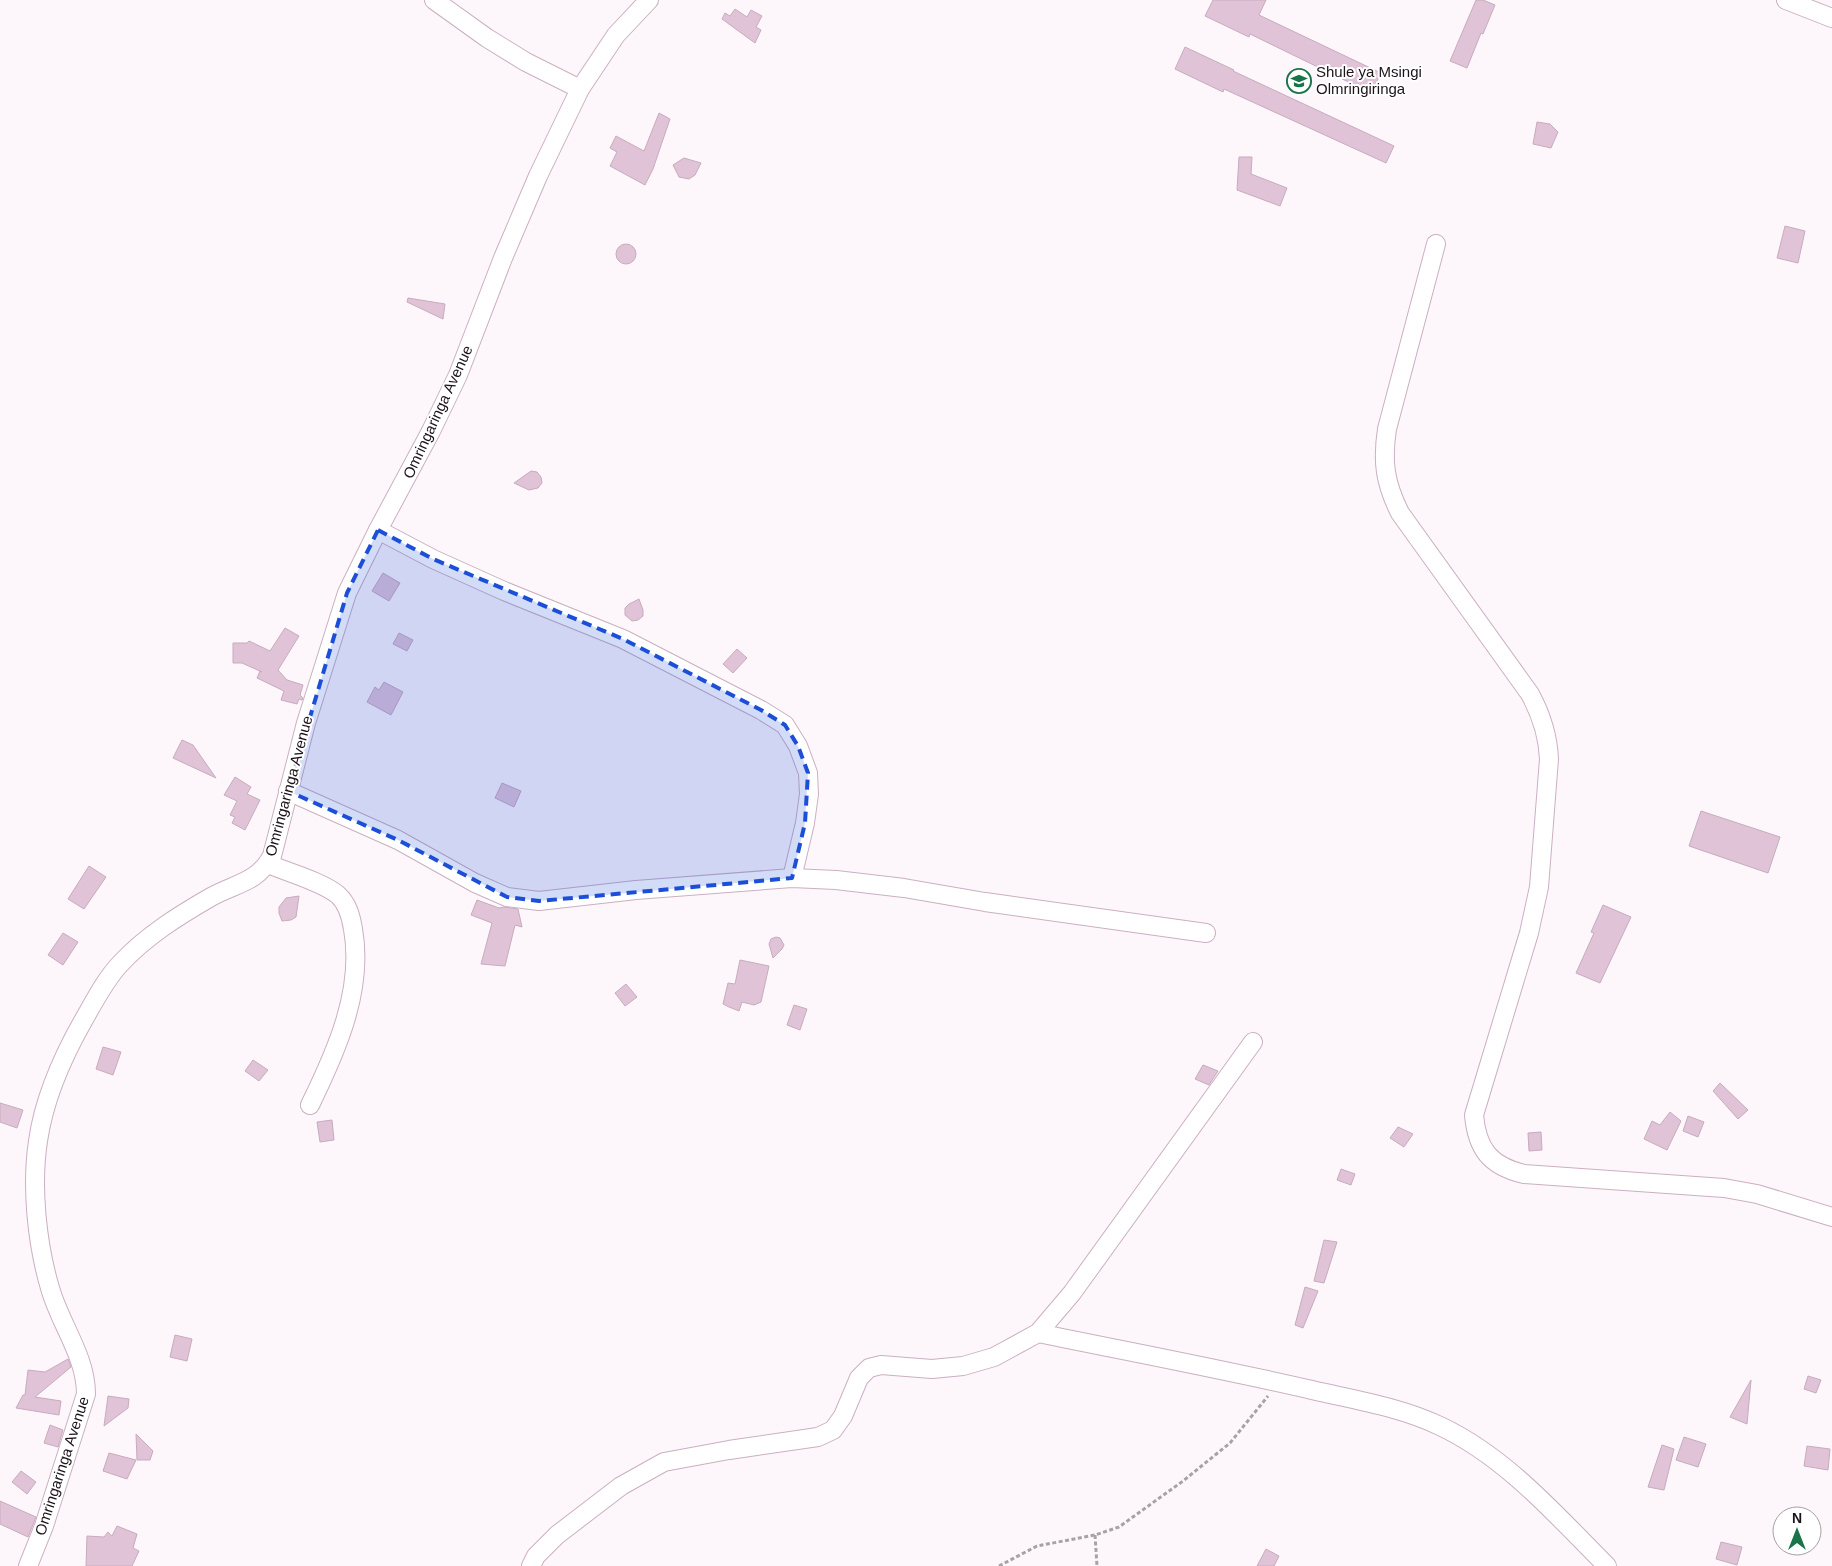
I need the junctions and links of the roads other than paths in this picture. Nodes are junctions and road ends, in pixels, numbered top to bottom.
1 (434, 0) edge
2 (649, 0) edge
3 (1786, 0) edge
4 (1832, 18) edge
5 (580, 89) junction
6 (1436, 244) dead end
7 (378, 530) junction
8 (288, 792) junction
9 (268, 864) junction
10 (792, 878) junction
11 (1206, 933) dead end
12 (1253, 1042) dead end
13 (310, 1105) dead end
14 (1832, 1217) edge
15 (1038, 1333) junction
16 (28, 1566) edge
17 (531, 1566) edge
18 (1606, 1566) edge

1 - 5 street
2 - 5 street, Omringaringa Avenue
3 - 4 street
5 - 7 street, Omringaringa Avenue
6 - 14 street
7 - 8 street, Omringaringa Avenue
7 - 10 street
8 - 9 street, Omringaringa Avenue
8 - 10 street
9 - 13 street
9 - 16 street, Omringaringa Avenue
10 - 11 street
12 - 15 street
15 - 17 street
15 - 18 street

